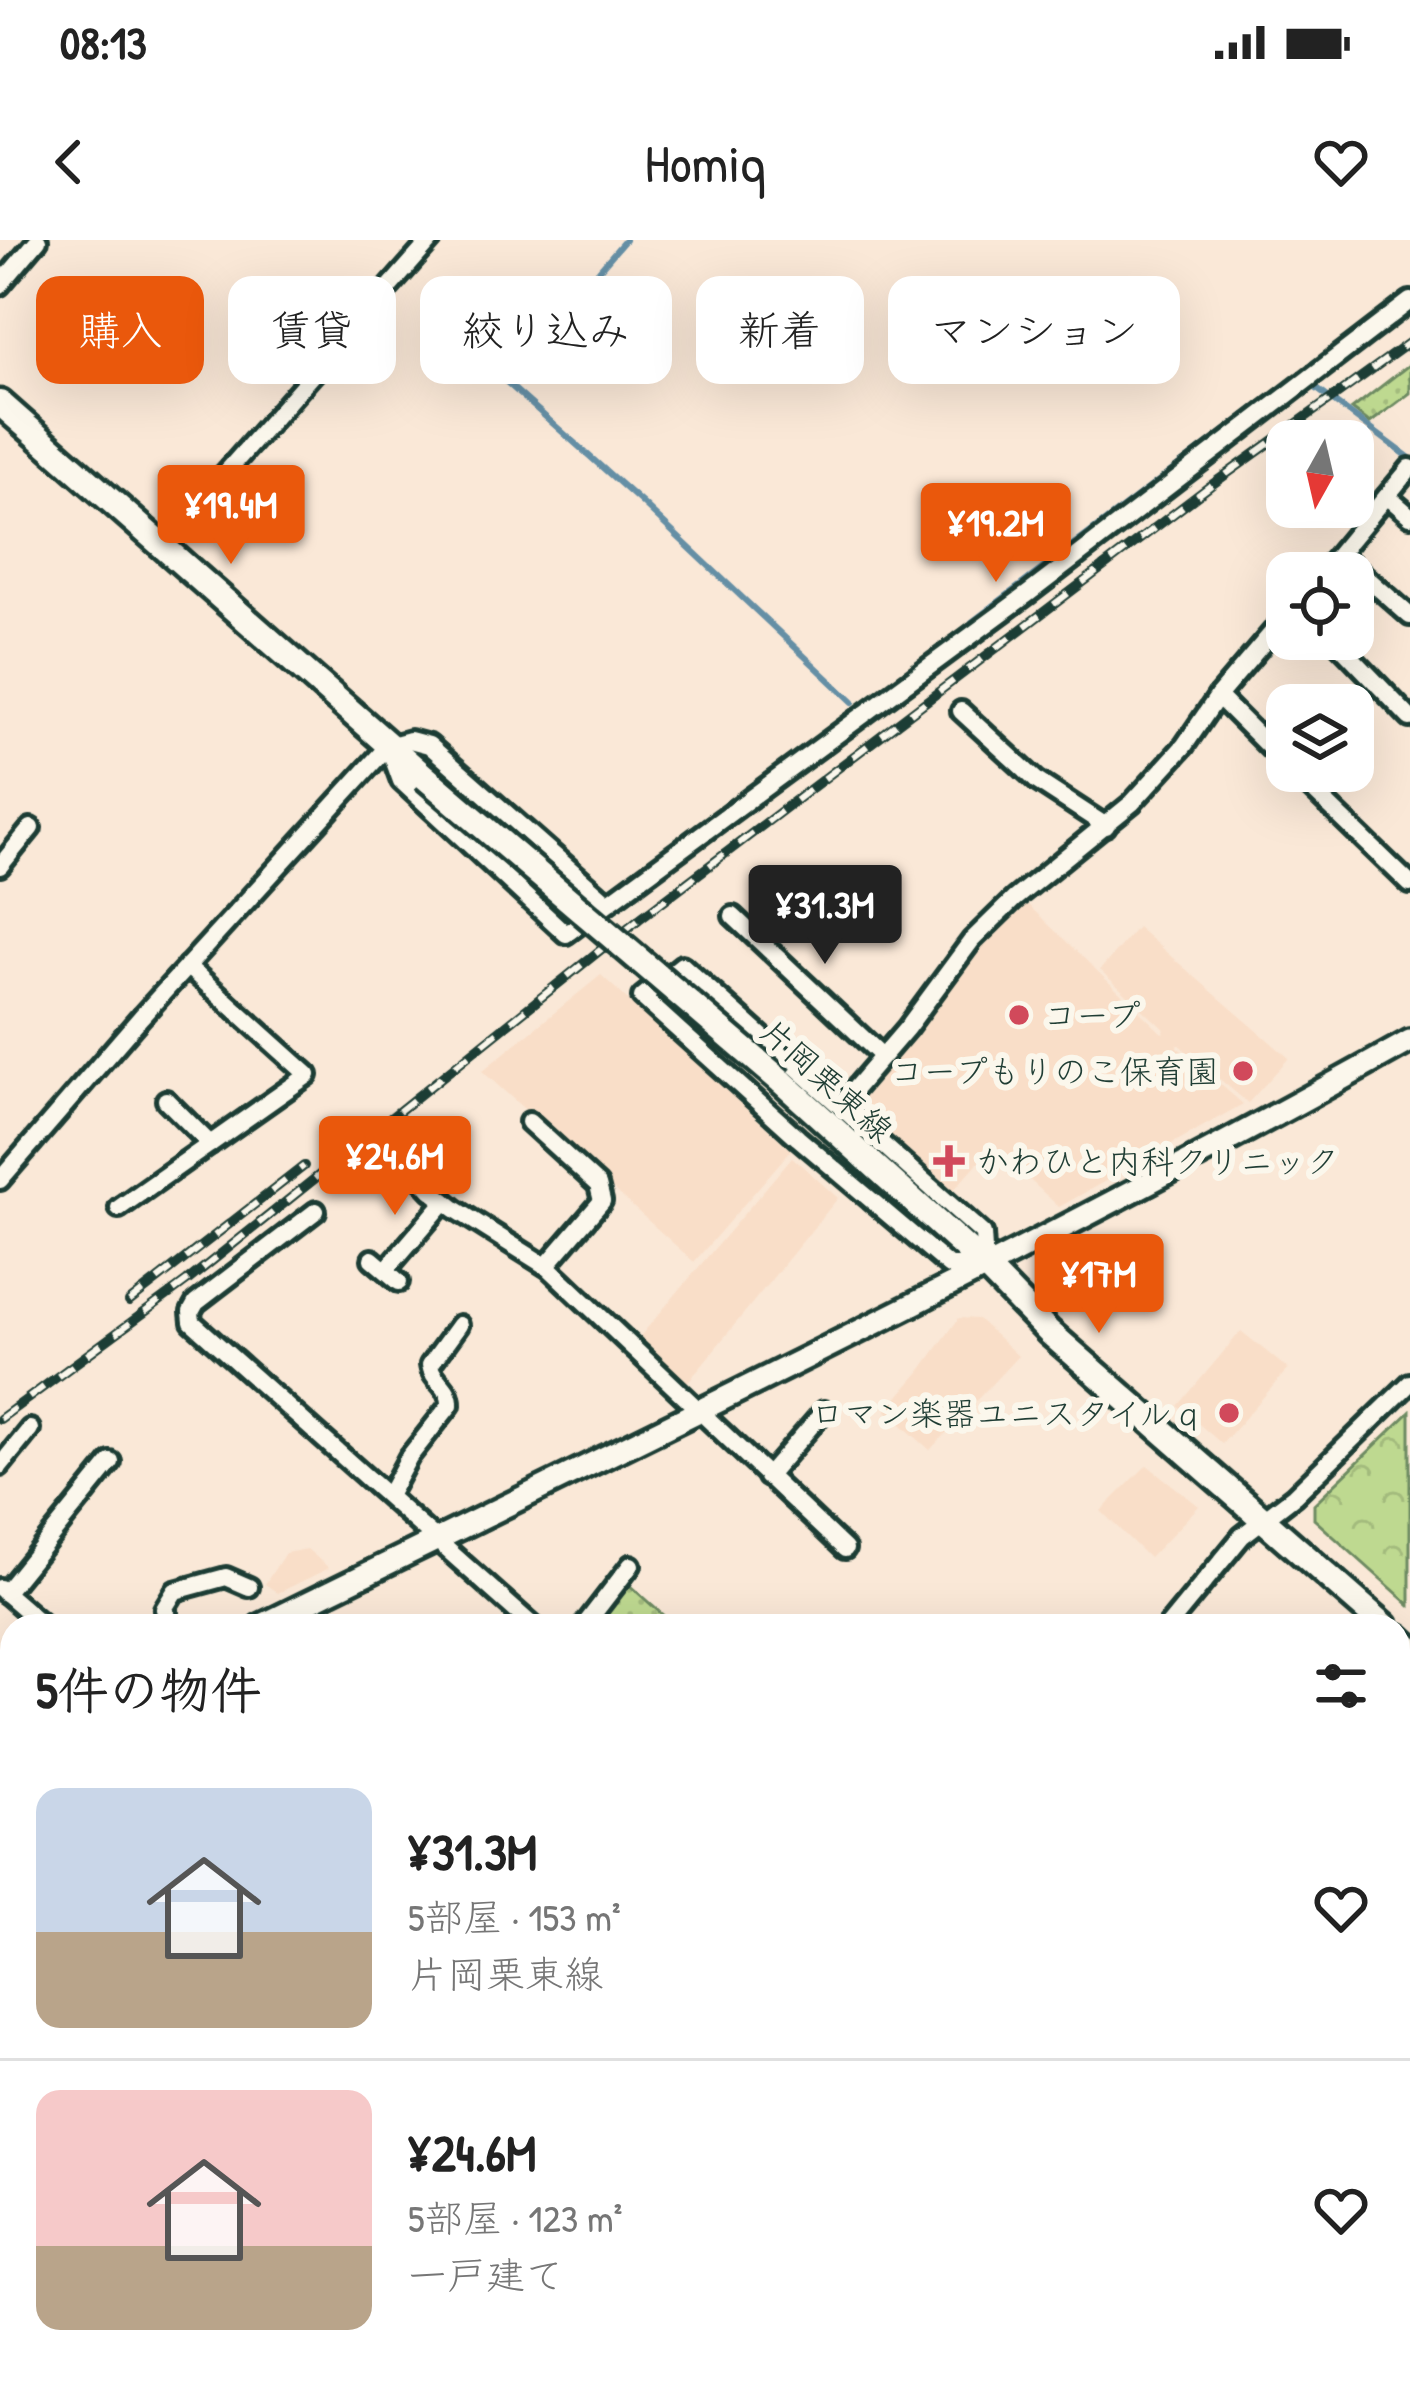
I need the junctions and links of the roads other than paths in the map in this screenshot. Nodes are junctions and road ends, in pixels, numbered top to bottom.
1 (38, 240) edge
2 (431, 240) edge
3 (0, 285) edge
4 (1410, 301) edge
5 (0, 403) edge
6 (1410, 468) edge
7 (1387, 496) junction
8 (1410, 516) edge
9 (161, 546) junction
10 (1342, 552) edge
11 (1374, 584) edge
12 (1410, 616) edge
13 (1266, 640) edge
14 (1354, 660) edge
15 (1219, 696) junction
16 (961, 711) dead end
17 (1410, 718) edge
18 (1266, 744) edge
19 (388, 746) junction
20 (1315, 792) edge
21 (1106, 826) junction
22 (31, 828) dead end
23 (0, 866) edge
24 (1410, 884) edge
25 (606, 902) junction
26 (733, 916) dead end
27 (187, 966) junction
28 (760, 1034) junction
29 (1410, 1041) edge
30 (882, 1056) junction
31 (725, 1072) junction
32 (166, 1100) dead end
33 (840, 1106) junction
34 (530, 1122) dead end
35 (451, 1139) dead end
36 (210, 1144) junction
37 (390, 1146) dead end
38 (6, 1160) edge
39 (415, 1173) junction
40 (0, 1180) edge
41 (445, 1201) junction
42 (119, 1208) dead end
43 (316, 1211) dead end
44 (546, 1266) junction
45 (985, 1266) junction
46 (386, 1270) dead end
47 (459, 1325) dead end
48 (1410, 1383) edge
49 (700, 1408) junction
50 (824, 1411) dead end
51 (30, 1429) dead end
52 (111, 1462) dead end
53 (0, 1466) edge
54 (766, 1477) junction
55 (388, 1496) junction
56 (1264, 1520) junction
57 (437, 1539) junction
58 (845, 1550) dead end
59 (632, 1565) dead end
60 (249, 1587) dead end
61 (3, 1591) edge
62 (30, 1614) edge
63 (167, 1614) edge
64 (284, 1614) edge
65 (520, 1614) edge
66 (593, 1614) edge
67 (1178, 1614) edge
68 (1371, 1614) edge

1 - 3 street
2 - 9 street
4 - 25 street
5 - 9 main road, 片岡栗東線
6 - 7 street
7 - 8 street
7 - 10 street
9 - 19 main road, 片岡栗東線
11 - 12 street
13 - 15 street
14 - 17 street
15 - 18 street
15 - 21 street
16 - 21 street
19 - 25 street
19 - 25 street
19 - 27 street
19 - 45 main road, 片岡栗東線, bridge
20 - 24 street
21 - 30 street
22 - 23 street
26 - 30 street
27 - 36 street
27 - 38 street
28 - 31 street
28 - 31 street
28 - 33 street
29 - 45 street
30 - 33 street
31 - 45 street
32 - 36 street
33 - 45 street
34 - 44 street
35 - 39 street
36 - 42 street
37 - 39 street
38 - 40 street
39 - 41 street
41 - 44 street
41 - 46 street
43 - 55 street
44 - 49 street
45 - 49 street
45 - 56 main road, 片岡栗東線
47 - 55 street
48 - 56 street
49 - 54 street
49 - 57 street
50 - 54 street
51 - 53 street
52 - 61 street
54 - 58 street
55 - 57 street
56 - 67 street
56 - 68 main road, 片岡栗東線
57 - 64 street
57 - 65 street
59 - 66 street
60 - 63 street
61 - 62 street

